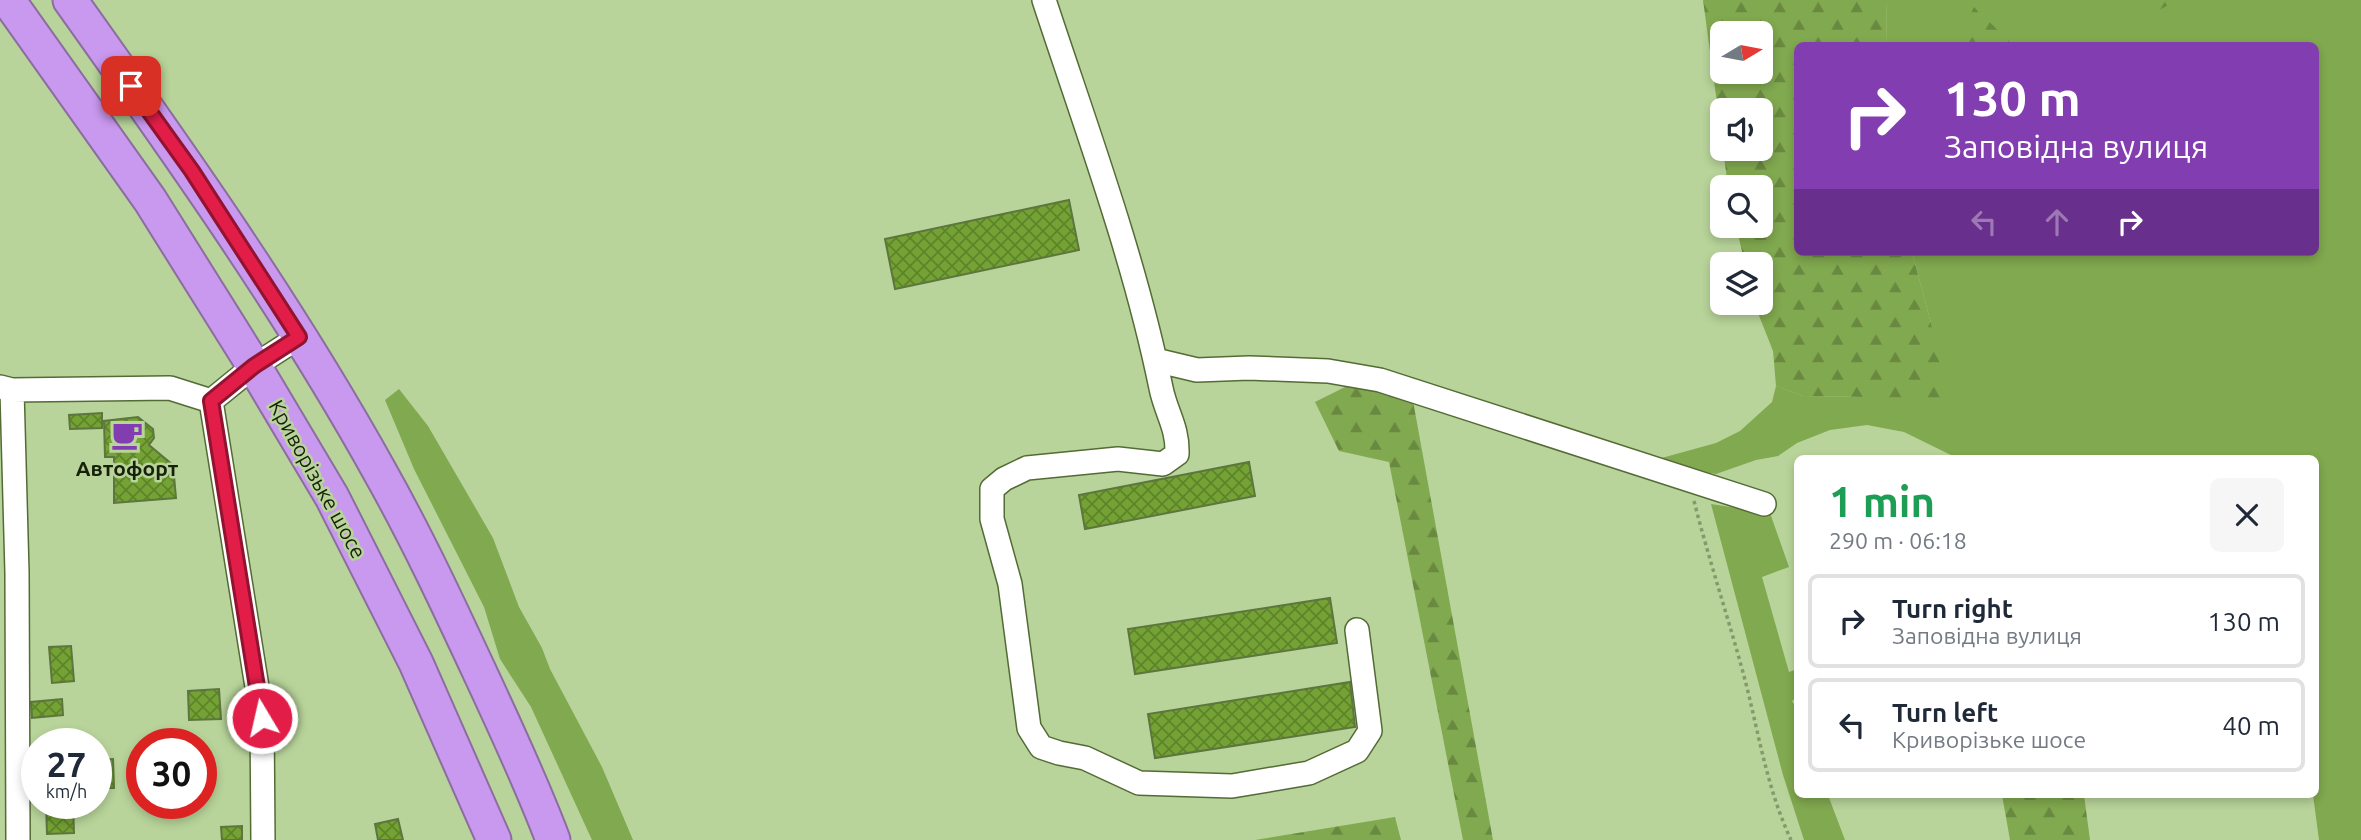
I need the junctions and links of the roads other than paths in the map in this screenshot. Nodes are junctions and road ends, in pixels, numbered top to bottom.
1 (8, 0) edge
2 (70, 0) edge
3 (1044, 0) edge
4 (299, 337) junction
5 (1156, 360) junction
6 (254, 366) junction
7 (6, 389) edge
8 (211, 401) junction
9 (1764, 504) dead end
10 (1357, 630) dead end
11 (18, 840) edge
12 (263, 840) edge
13 (494, 840) edge
14 (554, 840) edge

1 - 6 highway, Криворізьке шосе
2 - 4 highway
3 - 5 street
4 - 6 street
4 - 14 highway
5 - 9 street
5 - 10 street
6 - 8 street
6 - 13 highway, Криворізьке шосе
7 - 8 street
7 - 11 street
8 - 12 street

